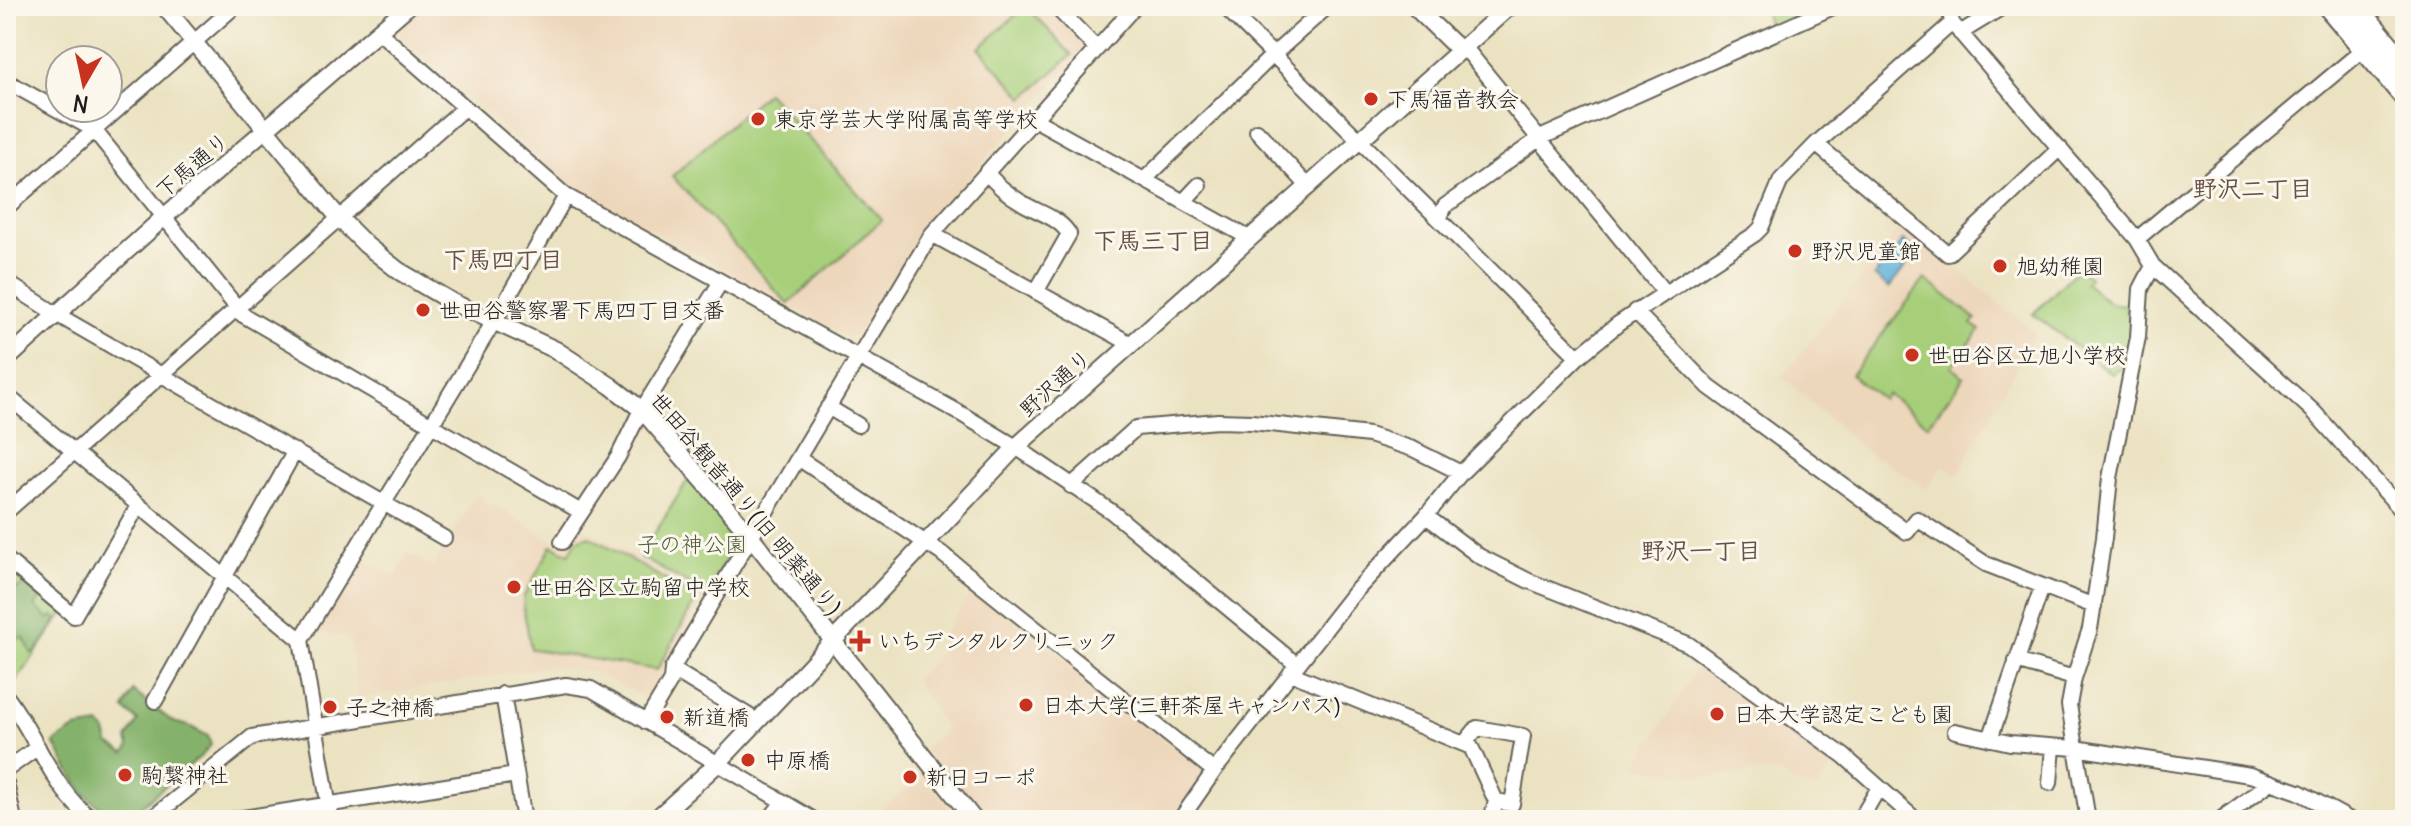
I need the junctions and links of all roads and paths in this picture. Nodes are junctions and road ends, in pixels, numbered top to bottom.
1 (164, 6) edge
2 (235, 6) edge
3 (408, 6) edge
4 (1055, 6) edge
5 (1135, 6) edge
6 (1224, 6) edge
7 (1328, 6) edge
8 (1414, 6) edge
9 (1510, 6) edge
10 (1835, 6) edge
11 (1949, 6) edge
12 (2004, 6) edge
13 (2329, 6) edge
14 (2355, 6) edge
15 (1956, 28) junction
16 (379, 32) junction
17 (2373, 42) junction
18 (193, 43) junction
19 (1096, 48) junction
20 (1462, 49) junction
21 (1274, 54) junction
22 (2405, 66) edge
23 (6, 81) edge
24 (2405, 96) edge
25 (464, 108) junction
26 (1034, 119) junction
27 (94, 130) junction
28 (267, 130) junction
29 (1257, 131) dead end
30 (1540, 138) junction
31 (1359, 140) junction
32 (1816, 144) junction
33 (2060, 148) junction
34 (986, 173) junction
35 (1145, 179) junction
36 (1199, 185) dead end
37 (1309, 187) junction
38 (566, 196) junction
39 (1184, 201) junction
40 (6, 208) edge
41 (163, 218) junction
42 (339, 218) junction
43 (1439, 219) junction
44 (932, 234) junction
45 (1249, 238) junction
46 (2137, 239) junction
47 (2153, 266) junction
48 (6, 282) edge
49 (720, 283) junction
50 (1036, 292) junction
51 (1665, 293) junction
52 (236, 309) junction
53 (1635, 311) junction
54 (56, 314) junction
55 (494, 320) junction
56 (1131, 344) junction
57 (858, 357) junction
58 (1578, 357) junction
59 (6, 360) edge
60 (162, 373) junction
61 (6, 395) edge
62 (828, 407) junction
63 (642, 410) junction
64 (430, 424) junction
65 (858, 425) dead end
66 (1016, 447) junction
67 (294, 450) junction
68 (74, 451) junction
69 (798, 458) junction
70 (1461, 473) junction
71 (1071, 486) junction
72 (384, 502) junction
73 (138, 506) junction
74 (6, 512) edge
75 (581, 512) junction
76 (2405, 514) edge
77 (1426, 516) junction
78 (751, 537) junction
79 (444, 538) dead end
80 (562, 542) dead end
81 (927, 542) junction
82 (6, 559) edge
83 (224, 577) junction
84 (2042, 587) junction
85 (2094, 606) junction
86 (301, 640) junction
87 (834, 642) junction
88 (2016, 661) junction
89 (1294, 668) junction
90 (672, 669) junction
91 (2074, 678) junction
92 (503, 694) junction
93 (6, 696) edge
94 (155, 701) dead end
95 (757, 721) junction
96 (646, 722) junction
97 (316, 725) junction
98 (1955, 731) dead end
99 (1990, 739) junction
100 (1464, 744) junction
101 (38, 747) junction
102 (2053, 747) junction
103 (2075, 748) junction
104 (717, 764) junction
105 (6, 770) edge
106 (1214, 771) junction
107 (516, 775) junction
108 (2271, 782) junction
109 (6, 783) edge
110 (2050, 783) dead end
111 (1878, 789) junction
112 (1496, 801) junction
113 (783, 802) junction
114 (330, 812) edge
115 (155, 819) edge
116 (14, 820) edge
117 (93, 820) edge
118 (230, 820) edge
119 (524, 820) edge
120 (655, 820) edge
121 (769, 820) edge
122 (814, 820) edge
123 (974, 820) edge
124 (1180, 820) edge
125 (1491, 820) edge
126 (1860, 820) edge
127 (1916, 820) edge
128 (2088, 820) edge
129 (2220, 820) edge
130 (2350, 820) edge

1 - 18 street, 世田谷観音通り(旧 明薬通り)
2 - 18 street
3 - 16 street, 下馬通り
4 - 19 street
5 - 19 street
6 - 21 street
7 - 21 street
8 - 20 street
9 - 20 street, 野沢通り
10 - 30 street
11 - 15 street
12 - 15 street
13 - 17 main road
14 - 17 main road
15 - 32 street
15 - 33 street
16 - 25 street
16 - 28 street, 下馬通り
17 - 22 main road
17 - 24 main road
17 - 46 street
18 - 27 street
18 - 28 street, 世田谷観音通り(旧 明薬通り)
19 - 26 street
20 - 30 street
20 - 31 street, 野沢通り
21 - 31 street
21 - 35 street
23 - 27 street
25 - 38 street
25 - 42 street
26 - 34 street
26 - 35 street
27 - 40 street
27 - 41 street
28 - 41 street, 下馬通り
28 - 42 street, 世田谷観音通り(旧 明薬通り)
29 - 37 street
30 - 43 street
30 - 51 street
31 - 37 street, 野沢通り
31 - 43 street
32 - 33 street
32 - 51 street
33 - 46 street
34 - 44 street
34 - 50 street
35 - 39 street
36 - 39 street
37 - 45 street, 野沢通り
38 - 49 street
38 - 55 street
39 - 45 street
41 - 52 street
41 - 54 street, 下馬通り
42 - 52 street
42 - 55 street, 世田谷観音通り(旧 明薬通り)
43 - 58 street
44 - 50 street
44 - 57 street
45 - 56 street, 野沢通り
46 - 47 street
47 - 76 street
47 - 85 street
48 - 54 street
49 - 57 street
49 - 63 street
50 - 56 street
51 - 53 street
52 - 60 street
52 - 64 street
53 - 58 street
53 - 84 street
54 - 59 street, 下馬通り
54 - 60 street
55 - 63 street, 世田谷観音通り(旧 明薬通り)
55 - 64 street
56 - 66 street, 野沢通り
57 - 62 street
57 - 66 street
58 - 70 street
60 - 67 street
60 - 68 street
61 - 68 street
62 - 65 street
62 - 69 street
63 - 75 street
63 - 78 street, 世田谷観音通り(旧 明薬通り)
64 - 72 street
64 - 75 street
66 - 71 street
66 - 81 street, 野沢通り
67 - 72 street
67 - 83 street
68 - 73 street
68 - 74 street
69 - 78 street
69 - 81 street
70 - 71 street
70 - 77 street
71 - 89 street
72 - 79 street
72 - 86 street
73 - 82 street
73 - 83 street
75 - 80 street
77 - 89 street
77 - 111 street
78 - 87 street, 世田谷観音通り(旧 明薬通り)
78 - 90 street
81 - 87 street, 野沢通り
81 - 106 street
83 - 86 street
83 - 94 street
84 - 85 street
84 - 88 street
85 - 91 street
86 - 97 street
87 - 95 street, 野沢通り
87 - 123 street, 世田谷観音通り(旧 明薬通り)
88 - 91 street
88 - 99 street
89 - 100 street
89 - 106 street
90 - 95 street
90 - 96 street
91 - 103 street
92 - 96 street
92 - 97 street
92 - 107 street
93 - 101 street
95 - 104 street, 野沢通り
96 - 104 street
97 - 114 street
97 - 115 street
98 - 99 street
99 - 102 street
100 - 112 street
100 - 112 street
101 - 105 street
101 - 117 street
102 - 103 street
102 - 110 street
103 - 108 street
103 - 128 street
104 - 113 street
104 - 120 street, 野沢通り
106 - 124 street
107 - 114 street
107 - 119 street
108 - 129 street
108 - 130 street
109 - 116 street
111 - 126 street
111 - 127 street
112 - 125 street
113 - 121 street
113 - 122 street
114 - 118 street

